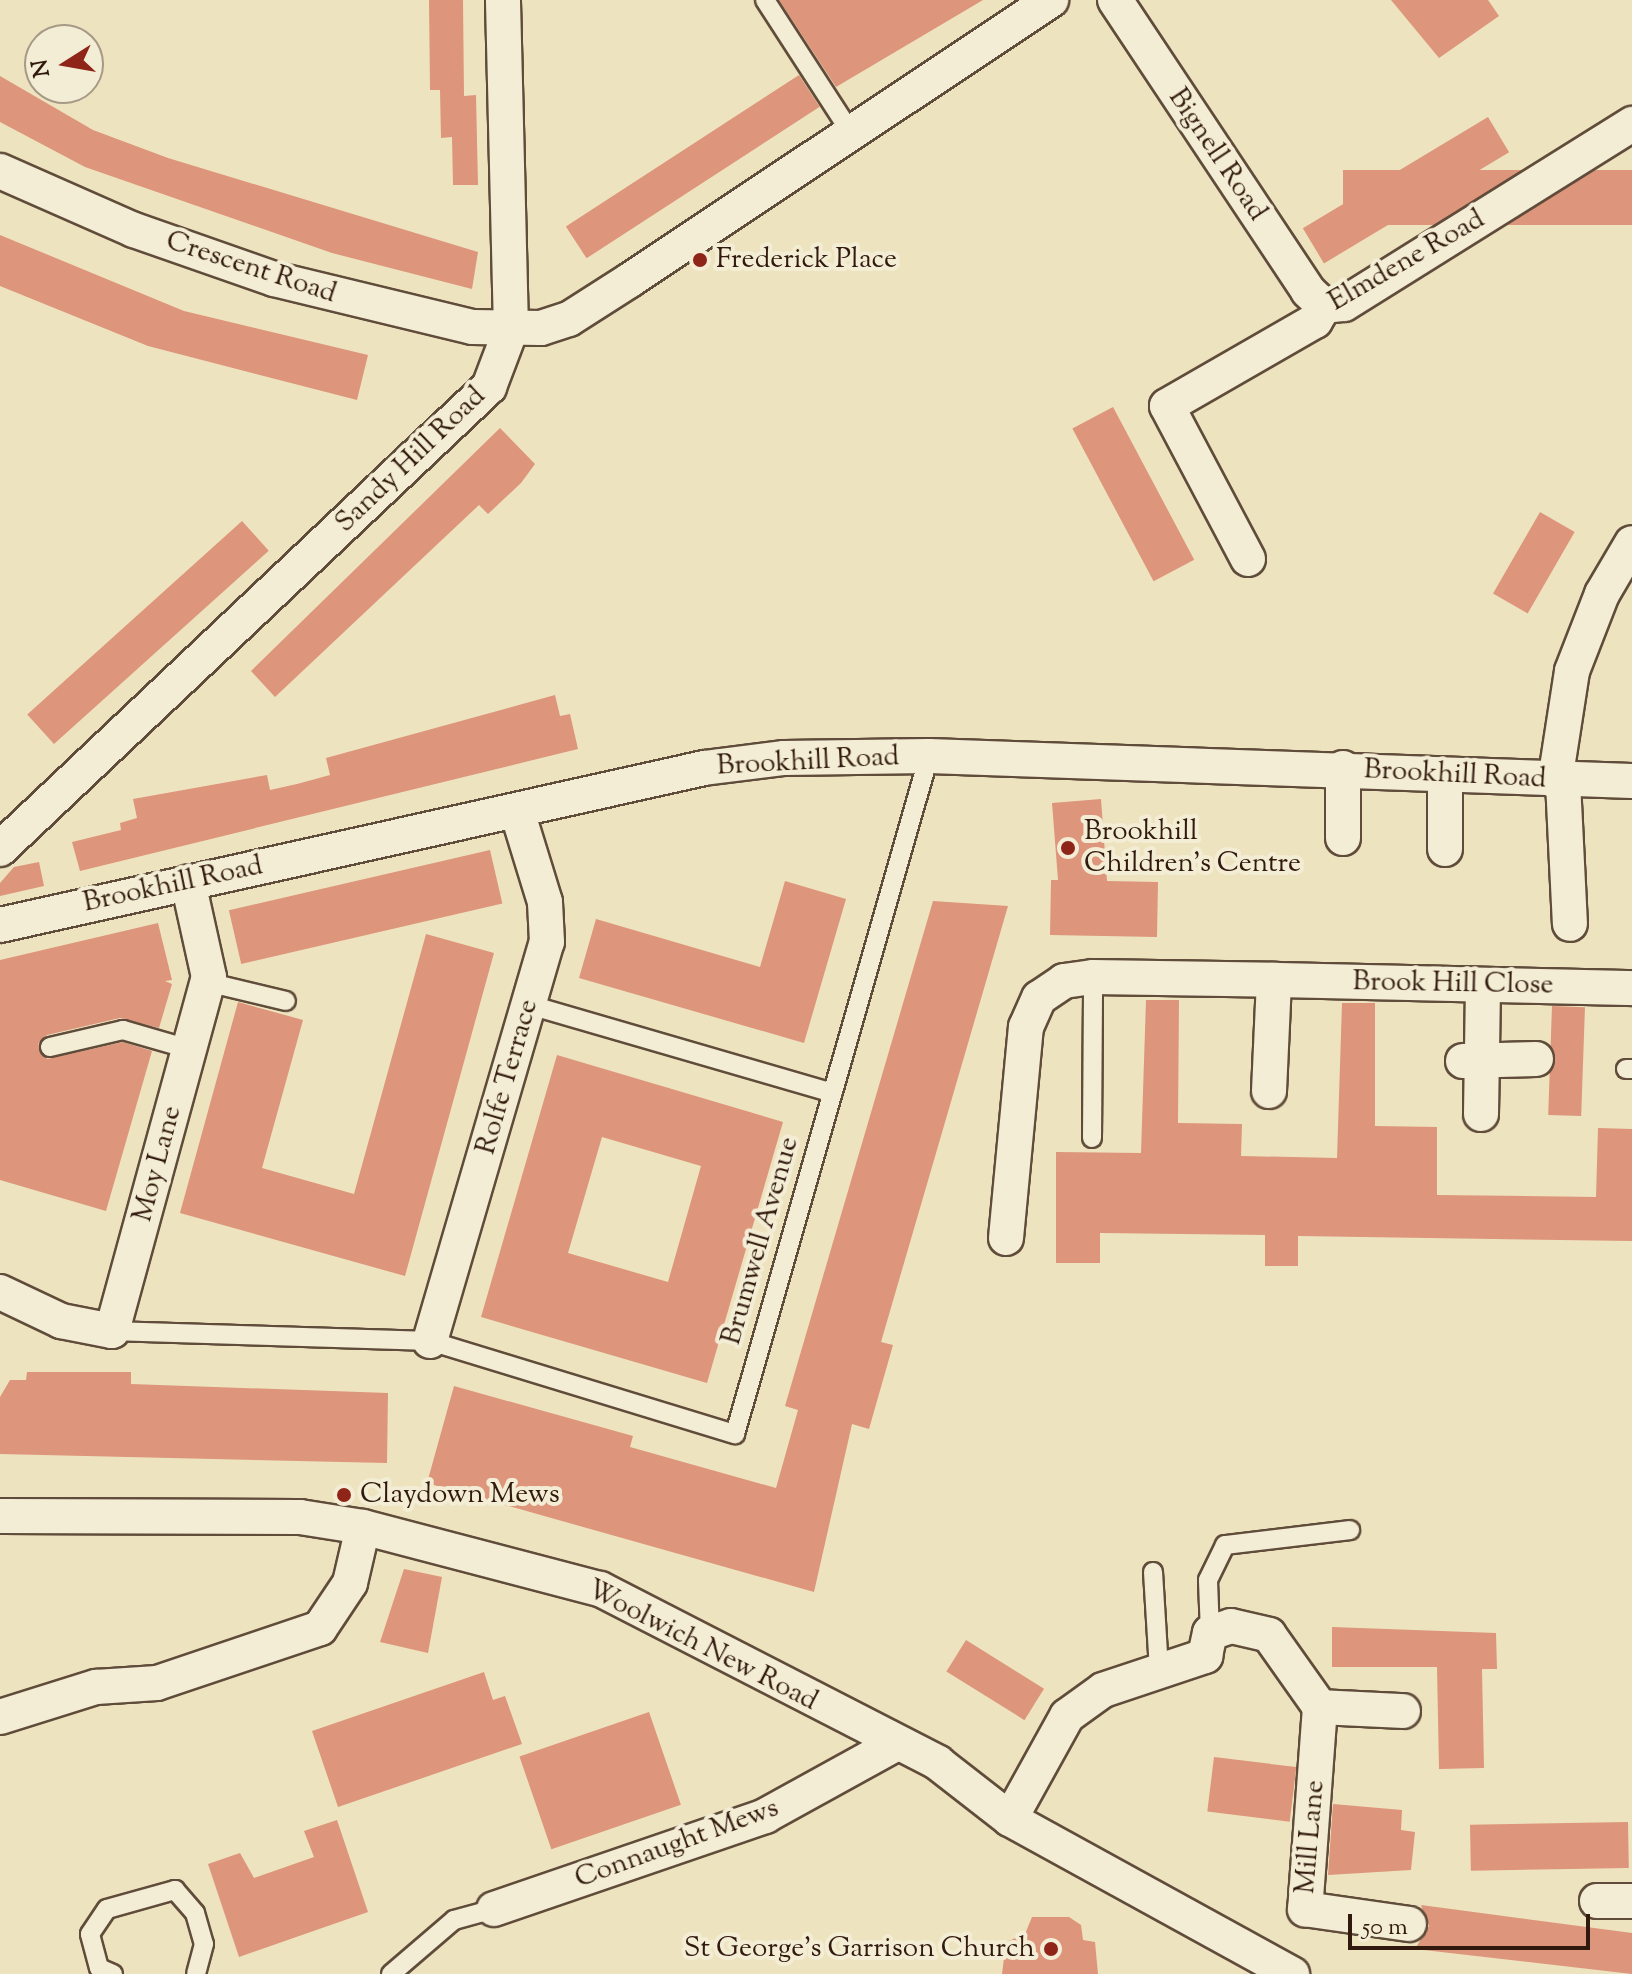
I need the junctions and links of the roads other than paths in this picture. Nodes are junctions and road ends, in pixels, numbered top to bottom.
1 (503, 0) edge
2 (765, 0) edge
3 (1115, 0) edge
4 (1046, 1) edge
5 (1632, 124) edge
6 (851, 133) junction
7 (0, 171) edge
8 (1324, 306) junction
9 (511, 329) junction
10 (1632, 543) edge
11 (1248, 559) dead end
12 (929, 756) junction
13 (1343, 768) junction
14 (1445, 776) junction
15 (1632, 781) edge
16 (1559, 782) junction
17 (517, 811) junction
18 (1343, 838) dead end
19 (0, 849) edge
20 (1445, 849) dead end
21 (188, 882) junction
22 (1570, 924) dead end
23 (0, 925) edge
24 (1093, 977) junction
25 (1274, 980) junction
26 (207, 982) junction
27 (1483, 985) junction
28 (1632, 988) edge
29 (286, 1001) dead end
30 (530, 1005) junction
31 (50, 1047) dead end
32 (189, 1049) junction
33 (1536, 1059) dead end
34 (1473, 1060) junction
35 (1269, 1091) dead end
36 (832, 1093) junction
37 (1481, 1114) dead end
38 (1092, 1138) dead end
39 (1006, 1238) dead end
40 (0, 1292) edge
41 (112, 1331) junction
42 (430, 1341) junction
43 (0, 1516) edge
44 (363, 1527) junction
45 (1350, 1530) dead end
46 (1153, 1572) dead end
47 (1210, 1633) junction
48 (1159, 1671) junction
49 (1320, 1707) junction
50 (1403, 1711) dead end
51 (0, 1717) edge
52 (897, 1743) junction
53 (1010, 1819) junction
54 (1597, 1901) dead end
55 (1632, 1901) edge
56 (494, 1909) joint
57 (1409, 1924) dead end
58 (113, 1974) edge
59 (195, 1974) edge
60 (391, 1974) edge
61 (1292, 1974) edge

1 - 9 street
2 - 6 lane
3 - 8 street, Bignell Road
4 - 6 street
5 - 8 street, Elmdene Road
6 - 9 street
7 - 9 street, Crescent Road
8 - 11 street, Elmdene Road
9 - 19 street, Sandy Hill Road
10 - 16 street
12 - 13 street, Brookhill Road
12 - 17 street, Brookhill Road
12 - 36 lane, Brumwell Avenue
13 - 14 street, Brookhill Road
13 - 18 street
14 - 16 street, Brookhill Road
14 - 20 street
15 - 16 street, Brookhill Road
16 - 22 street
17 - 21 street, Brookhill Road
17 - 30 street, Rolfe Terrace
21 - 23 street, Brookhill Road
21 - 26 street, Moy Lane
24 - 25 street, Brook Hill Close
24 - 38 lane
24 - 39 street, Brook Hill Close
25 - 27 street, Brook Hill Close
25 - 35 street
26 - 29 lane
26 - 32 street, Moy Lane
27 - 28 street, Brook Hill Close
27 - 34 street
30 - 36 lane
30 - 42 street, Rolfe Terrace
31 - 32 lane
32 - 41 street, Moy Lane
33 - 34 street
34 - 37 street
36 - 42 lane, Brumwell Avenue
40 - 41 street
41 - 42 lane
43 - 44 street, Woolwich New Road
44 - 51 street
44 - 52 street, Woolwich New Road
45 - 47 lane
46 - 48 lane
47 - 48 street
47 - 49 street
48 - 53 street
49 - 50 street
49 - 57 street, Mill Lane
52 - 53 street, Woolwich New Road
52 - 56 street, Connaught Mews
53 - 61 street, Woolwich New Road
54 - 55 street
56 - 60 lane
58 - 59 lane

